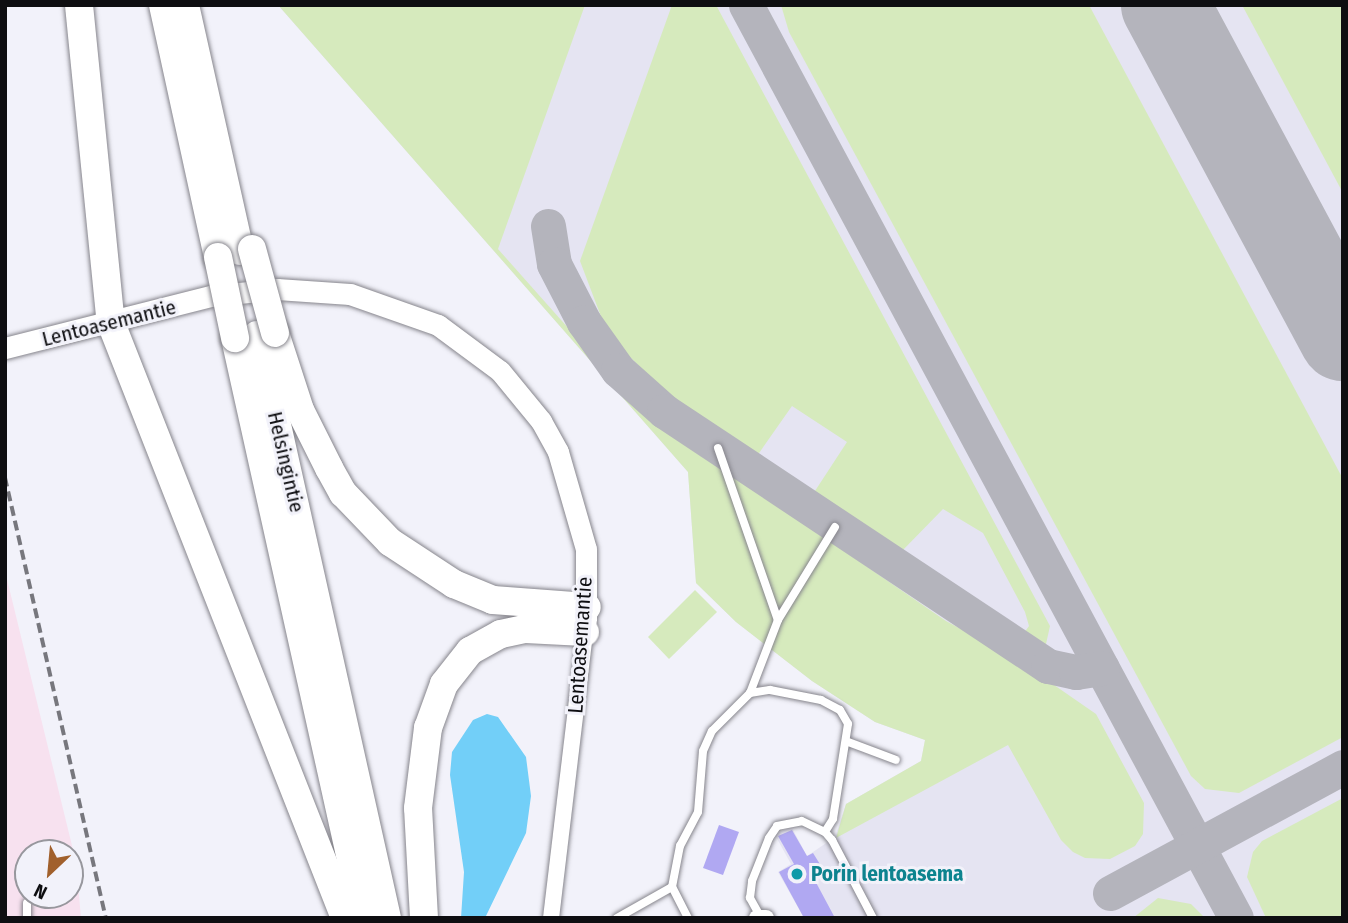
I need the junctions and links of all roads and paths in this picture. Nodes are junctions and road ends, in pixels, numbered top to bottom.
1 (79, 5) edge
2 (163, 5) edge
3 (185, 5) edge
4 (237, 252) junction
5 (111, 323) junction
6 (256, 335) junction
7 (5, 348) edge
8 (718, 448) dead end
9 (835, 527) dead end
10 (586, 620) junction
11 (778, 620) junction
12 (750, 693) junction
13 (848, 742) junction
14 (896, 760) dead end
15 (825, 832) junction
16 (673, 887) junction
17 (761, 917) edge
18 (345, 918) edge
19 (364, 918) edge
20 (387, 918) edge
21 (424, 918) edge
22 (551, 918) edge
23 (617, 918) edge
24 (688, 918) edge
25 (873, 918) edge

1 - 5 highway
2 - 4 highway, Helsingintie
3 - 4 highway, Helsingintie
4 - 6 highway, Helsingintie, bridge
4 - 6 highway, bridge
5 - 7 main road, Lentoasemantie
5 - 10 main road, Lentoasemantie
5 - 18 highway
6 - 10 highway
6 - 19 highway, Helsingintie
6 - 20 highway, Helsingintie
8 - 11 lane
9 - 11 lane
10 - 21 highway
10 - 22 street, Lentoasemantie
11 - 12 lane
12 - 13 lane
12 - 16 lane
13 - 14 lane
13 - 15 lane
15 - 17 lane
15 - 25 lane
16 - 23 lane
16 - 24 lane

